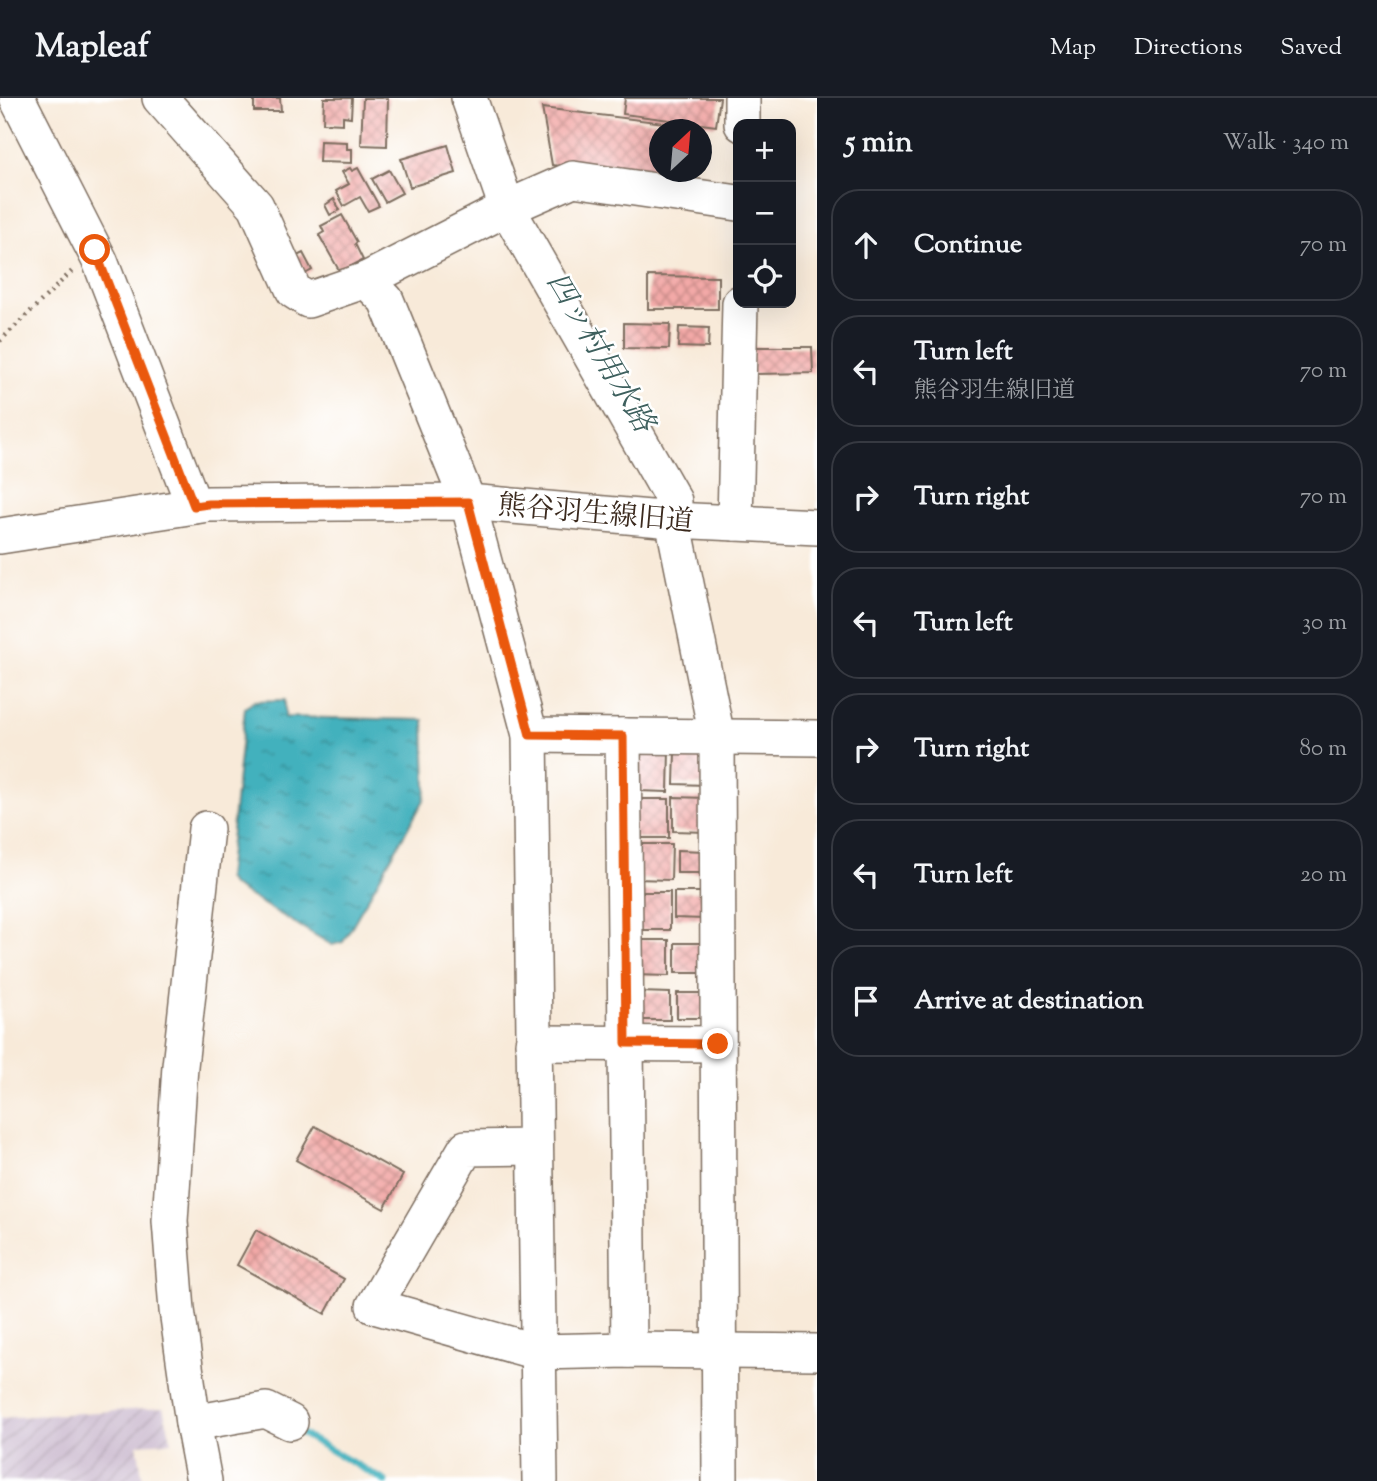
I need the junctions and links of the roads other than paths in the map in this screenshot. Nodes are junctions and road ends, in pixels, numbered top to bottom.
1 (17, 98) edge
2 (160, 98) edge
3 (469, 98) edge
4 (742, 98) edge
5 (742, 119) edge
6 (733, 202) edge
7 (508, 208) junction
8 (366, 280) junction
9 (740, 308) edge
10 (468, 502) junction
11 (194, 506) junction
12 (673, 520) junction
13 (735, 523) junction
14 (817, 527) edge
15 (0, 536) edge
16 (530, 735) junction
17 (623, 736) junction
18 (718, 737) junction
19 (817, 738) edge
20 (206, 829) dead end
21 (533, 1043) junction
22 (626, 1043) junction
23 (718, 1044) junction
24 (534, 1147) junction
25 (629, 1350) junction
26 (537, 1352) junction
27 (721, 1352) junction
28 (817, 1353) edge
29 (290, 1422) dead end
30 (193, 1423) junction
31 (204, 1481) edge
32 (540, 1481) edge
33 (720, 1481) edge

1 - 11 street
2 - 8 street
3 - 7 street
4 - 5 street
6 - 7 street
7 - 8 street
7 - 12 street
8 - 10 street
9 - 13 street
10 - 11 street, 熊谷羽生線旧道
10 - 12 street, 熊谷羽生線旧道
10 - 16 street
11 - 15 street, 熊谷羽生線旧道
12 - 13 street, 熊谷羽生線旧道
12 - 18 street
13 - 14 street, 熊谷羽生線旧道
16 - 17 street
16 - 21 street
17 - 18 street
17 - 22 street
18 - 19 street
18 - 23 street
20 - 30 street
21 - 22 street
21 - 24 street
22 - 23 street
22 - 25 street
23 - 27 street
24 - 26 street
24 - 26 street
25 - 26 street
25 - 27 street
26 - 32 street
27 - 28 street
27 - 33 street
29 - 30 street
30 - 31 street

